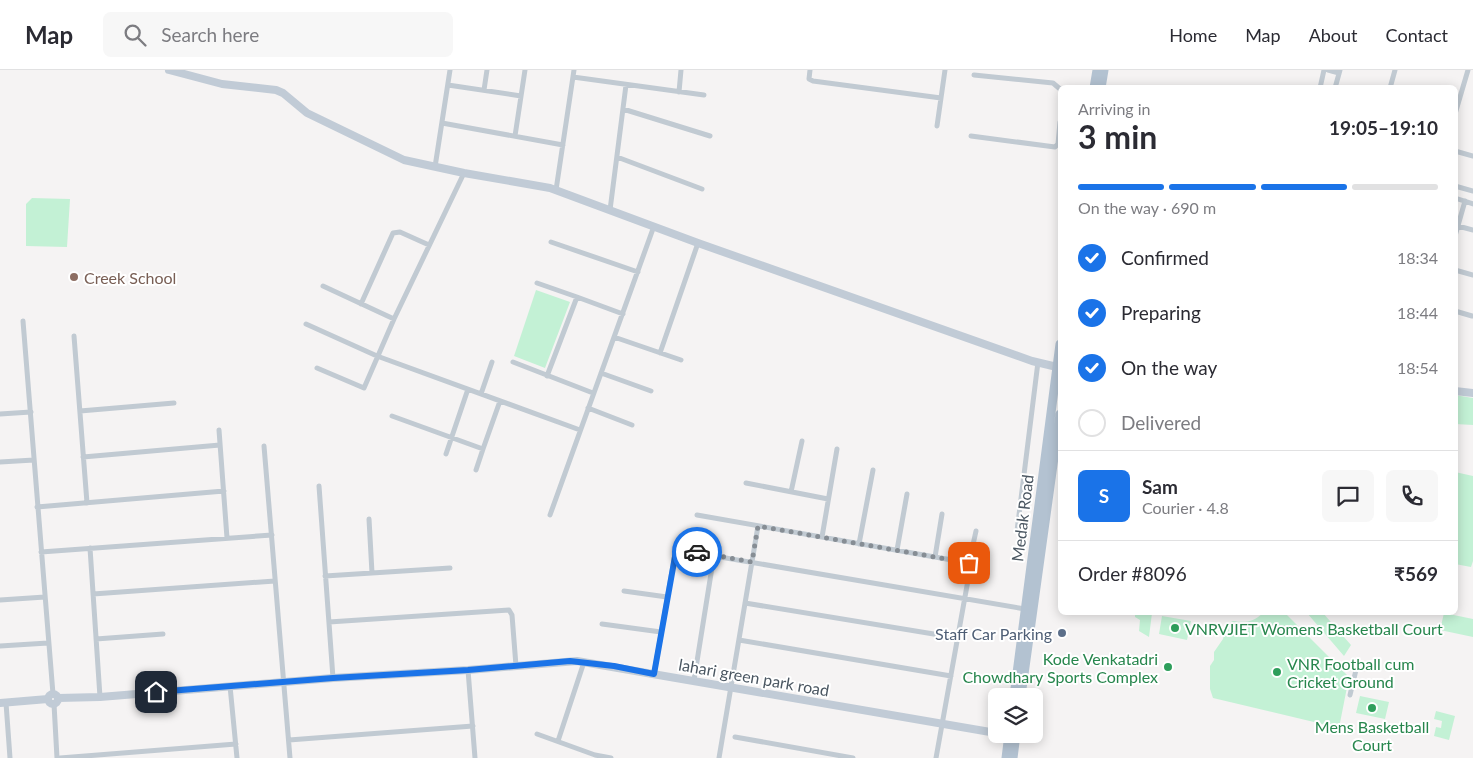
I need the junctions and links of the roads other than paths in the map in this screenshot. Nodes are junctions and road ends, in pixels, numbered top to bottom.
1 (169, 70) edge
2 (450, 70) edge
3 (487, 70) edge
4 (525, 70) edge
5 (574, 70) edge
6 (682, 70) edge
7 (810, 70) edge
8 (945, 70) edge
9 (1097, 70) edge
10 (1104, 70) edge
11 (1326, 70) edge
12 (1395, 70) edge
13 (1470, 70) edge
14 (1339, 72) edge
15 (974, 75) dead end
16 (573, 77) junction
17 (448, 85) junction
18 (626, 85) junction
19 (1094, 85) edge
20 (1102, 85) edge
21 (1321, 85) edge
22 (1336, 85) edge
23 (1391, 85) edge
24 (1058, 87) edge
25 (484, 90) junction
26 (679, 92) junction
27 (704, 95) dead end
28 (521, 96) junction
29 (941, 98) junction
30 (1458, 105) edge
31 (623, 109) junction
32 (442, 123) junction
33 (937, 126) dead end
34 (515, 136) junction
35 (710, 136) dead end
36 (971, 136) dead end
37 (1058, 144) edge
38 (563, 145) junction
39 (1458, 151) edge
40 (1473, 156) edge
41 (617, 158) junction
42 (435, 167) junction
43 (464, 173) junction
44 (1458, 187) edge
45 (702, 189) dead end
46 (556, 190) junction
47 (1473, 191) edge
48 (1458, 199) edge
49 (1465, 201) junction
50 (1473, 204) edge
51 (610, 210) junction
52 (654, 226) junction
53 (1458, 226) joint
54 (1473, 230) edge
55 (551, 242) dead end
56 (698, 243) junction
57 (429, 245) junction
58 (1458, 271) edge
59 (638, 272) junction
60 (1473, 275) edge
61 (537, 283) dead end
62 (323, 286) dead end
63 (578, 297) junction
64 (361, 304) junction
65 (1458, 313) edge
66 (622, 314) junction
67 (1472, 316) edge
68 (394, 319) junction
69 (24, 321) dead end
70 (306, 324) dead end
71 (74, 336) dead end
72 (614, 337) junction
73 (660, 353) junction
74 (377, 356) junction
75 (1058, 359) edge
76 (681, 360) dead end
77 (492, 362) dead end
78 (513, 362) dead end
79 (1038, 362) junction
80 (1057, 367) junction
81 (317, 368) dead end
82 (601, 372) junction
83 (548, 376) junction
84 (468, 390) junction
85 (1458, 390) edge
86 (651, 391) dead end
87 (593, 393) junction
88 (1473, 393) edge
89 (481, 394) junction
90 (500, 401) junction
91 (174, 403) dead end
92 (588, 408) junction
93 (80, 410) junction
94 (31, 412) junction
95 (0, 414) edge
96 (392, 416) dead end
97 (632, 425) dead end
98 (1058, 428) edge
99 (219, 430) dead end
100 (580, 430) junction
101 (452, 438) junction
102 (802, 441) dead end
103 (220, 445) junction
104 (264, 446) dead end
105 (483, 449) junction
106 (837, 449) dead end
107 (446, 454) dead end
108 (83, 457) junction
109 (34, 460) junction
110 (0, 462) edge
111 (476, 470) dead end
112 (873, 470) dead end
113 (746, 483) dead end
114 (319, 486) dead end
115 (224, 491) junction
116 (791, 492) junction
117 (907, 494) dead end
118 (828, 498) junction
119 (87, 502) junction
120 (37, 507) junction
121 (942, 514) dead end
122 (550, 515) dead end
123 (697, 515) dead end
124 (369, 519) dead end
125 (758, 526) junction
126 (976, 531) dead end
127 (1017, 531) dead end
128 (272, 535) junction
129 (822, 537) junction
130 (227, 538) junction
131 (859, 544) junction
132 (90, 548) junction
133 (897, 550) junction
134 (41, 552) junction
135 (714, 555) junction
136 (935, 557) junction
137 (752, 562) junction
138 (969, 563) junction
139 (450, 568) dead end
140 (372, 573) junction
141 (325, 576) junction
142 (275, 581) junction
143 (624, 591) dead end
144 (93, 594) junction
145 (45, 597) junction
146 (667, 597) junction
147 (965, 599) junction
148 (0, 600) edge
149 (745, 603) junction
150 (1025, 609) junction
151 (329, 622) junction
152 (602, 624) dead end
153 (661, 632) junction
154 (163, 634) dead end
155 (958, 638) junction
156 (96, 639) junction
157 (739, 640) junction
158 (48, 643) junction
159 (0, 646) edge
160 (584, 662) junction
161 (516, 666) junction
162 (468, 670) junction
163 (1356, 670) dead end
164 (654, 674) junction
165 (951, 676) junction
166 (333, 678) junction
167 (694, 680) junction
168 (284, 682) junction
169 (230, 686) junction
170 (731, 687) junction
171 (1015, 688) edge
172 (1022, 688) edge
173 (1350, 695) dead end
174 (100, 697) junction
175 (53, 699) junction
176 (3, 703) edge
177 (942, 724) junction
178 (473, 726) junction
179 (988, 732) edge
180 (537, 734) dead end
181 (735, 737) dead end
182 (289, 740) junction
183 (558, 741) junction
184 (1008, 743) edge
185 (1010, 743) edge
186 (236, 744) junction
187 (594, 756) edge
188 (10, 758) edge
189 (58, 758) edge
190 (237, 758) edge
191 (290, 758) edge
192 (475, 758) edge
193 (612, 758) edge
194 (720, 758) edge
195 (853, 758) edge
196 (936, 758) edge
197 (1006, 758) edge
198 (1013, 758) edge

1 - 42 street
2 - 17 street
3 - 25 street
4 - 28 street
5 - 16 street
6 - 26 street
7 - 29 street
8 - 29 street
9 - 19 main road
10 - 20 main road
11 - 14 street
11 - 21 street
12 - 23 street
13 - 30 street
14 - 22 street
15 - 24 street
16 - 18 street
16 - 38 street
17 - 25 street
17 - 32 street
18 - 26 street
18 - 31 street
25 - 28 street
26 - 27 street
28 - 34 street
29 - 33 street
31 - 35 street
31 - 41 street
32 - 34 street
32 - 42 street
34 - 38 street
36 - 37 street
38 - 46 street
39 - 40 street
41 - 45 street
41 - 51 street
42 - 43 street
43 - 46 street
43 - 57 street
44 - 47 street
46 - 51 street
48 - 49 street
49 - 50 street
49 - 53 street
51 - 52 street
52 - 56 street
52 - 59 street
53 - 54 street
55 - 59 street
56 - 73 street
56 - 79 street
57 - 64 street
57 - 68 street
58 - 60 street
59 - 66 street
61 - 63 street
62 - 64 street
63 - 66 street
63 - 83 street
64 - 68 street
65 - 67 street
66 - 72 street
68 - 74 street
69 - 94 street
70 - 74 street
71 - 93 street
72 - 73 street
72 - 82 street
73 - 76 street
74 - 81 street
74 - 84 street
75 - 80 main road, Medak Road
77 - 89 street
78 - 83 street
79 - 80 street
79 - 127 street
80 - 150 main road, Medak Road
82 - 86 street
82 - 87 street
83 - 87 street
84 - 89 street
84 - 101 street
85 - 88 street
87 - 92 street
89 - 90 street
90 - 100 street
90 - 105 street
91 - 93 street
92 - 97 street
92 - 100 street
93 - 108 street
94 - 95 street
94 - 109 street
96 - 101 street
98 - 172 main road, Medak Road
99 - 103 street
100 - 122 street
101 - 105 street
101 - 107 street
102 - 116 street
103 - 108 street
103 - 115 street
104 - 128 street
105 - 111 street
106 - 118 street
108 - 119 street
109 - 110 street
109 - 120 street
112 - 131 street
113 - 116 street
114 - 141 street
115 - 119 street
115 - 130 street
116 - 118 street
117 - 133 street
118 - 129 street
119 - 120 street
120 - 134 street
121 - 136 street
123 - 125 street
124 - 140 street
125 - 129 street
125 - 137 street
126 - 138 street
128 - 130 street
128 - 142 street
129 - 131 street
130 - 132 street
131 - 133 street
132 - 134 street
132 - 144 street
133 - 136 street
134 - 145 street
135 - 137 street
135 - 146 street
135 - 167 street
136 - 138 street
137 - 147 street
137 - 149 street
138 - 147 street
139 - 140 street
140 - 141 street
141 - 151 street
142 - 144 street
142 - 168 street
143 - 146 street
144 - 156 street
145 - 148 street
145 - 158 street
146 - 153 street
147 - 150 street
147 - 155 street
149 - 155 street
149 - 157 street
150 - 171 main road, Medak Road
151 - 161 street
151 - 166 street
152 - 153 street
153 - 164 street
154 - 156 street
155 - 165 street
156 - 174 street
157 - 165 street
157 - 170 street
158 - 159 street
158 - 175 street
160 - 161 street, lahari green park road
160 - 164 street, lahari green park road
160 - 183 street
161 - 162 street, lahari green park road
162 - 166 street, lahari green park road
162 - 178 street
163 - 173 street
164 - 167 street, lahari green park road
165 - 177 street
166 - 168 street, lahari green park road
167 - 170 street, lahari green park road
168 - 169 street, lahari green park road
168 - 182 street
169 - 174 street, lahari green park road
169 - 186 street
170 - 177 street, lahari green park road
170 - 194 street
174 - 175 street, lahari green park road
175 - 176 street, lahari green park road
175 - 189 street
176 - 188 street
177 - 179 street, lahari green park road
177 - 196 street
178 - 182 street
178 - 192 street
180 - 183 street
181 - 195 street
182 - 191 street
183 - 187 street
184 - 197 main road
185 - 198 main road
186 - 189 street
186 - 190 street
187 - 193 street

